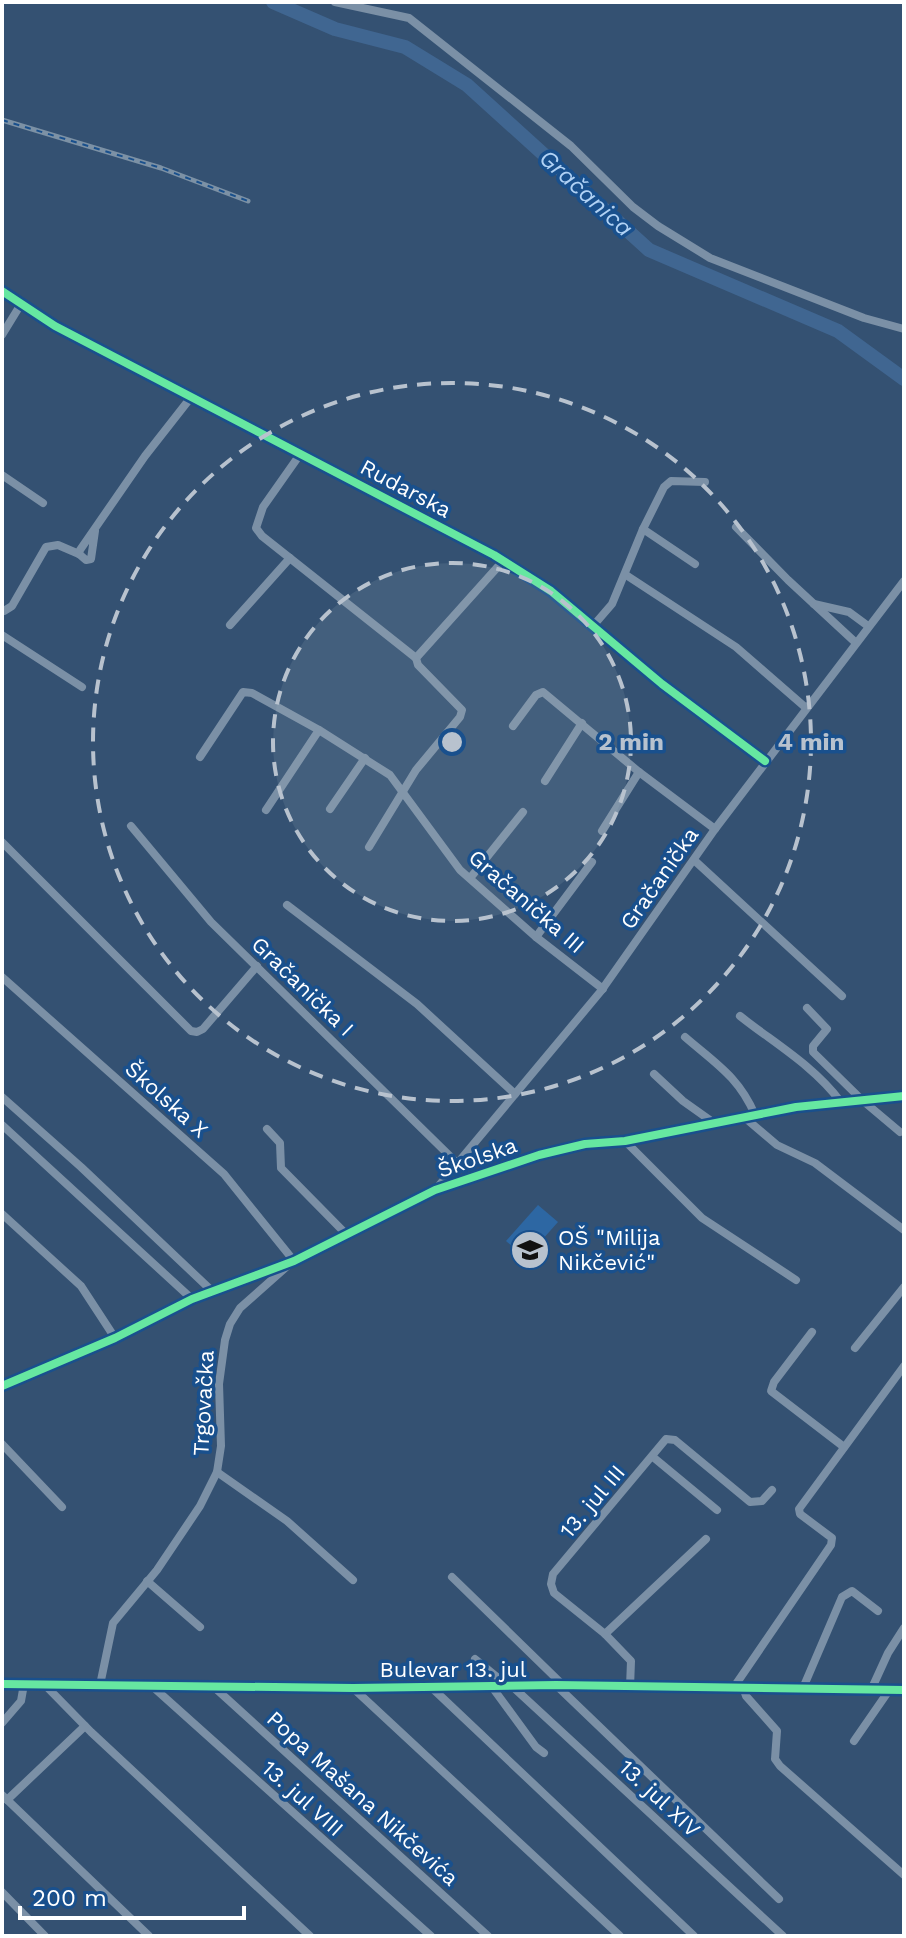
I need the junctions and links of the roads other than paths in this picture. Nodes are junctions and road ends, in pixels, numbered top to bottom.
1 (335, 2) edge
2 (2, 291) edge
3 (21, 304) junction
4 (904, 329) edge
5 (2, 335) edge
6 (192, 396) junction
7 (301, 453) junction
8 (2, 475) edge
9 (705, 482) dead end
10 (43, 503) dead end
11 (736, 527) dead end
12 (643, 529) junction
13 (290, 558) junction
14 (503, 561) junction
15 (695, 564) dead end
16 (626, 575) junction
17 (904, 581) edge
18 (813, 604) junction
19 (3, 611) edge
20 (230, 625) dead end
21 (593, 626) junction
22 (868, 626) junction
23 (2, 635) edge
24 (855, 642) junction
25 (416, 658) junction
26 (82, 687) dead end
27 (805, 707) junction
28 (582, 723) junction
29 (513, 726) dead end
30 (319, 730) junction
31 (200, 757) dead end
32 (365, 758) junction
33 (765, 761) junction
34 (639, 772) junction
35 (545, 781) dead end
36 (404, 792) junction
37 (330, 809) dead end
38 (266, 810) dead end
39 (523, 812) dead end
40 (131, 826) dead end
41 (715, 829) junction
42 (602, 831) dead end
43 (2, 842) edge
44 (369, 847) dead end
45 (694, 860) junction
46 (592, 862) dead end
47 (471, 877) junction
48 (287, 905) dead end
49 (536, 937) junction
50 (257, 966) junction
51 (2, 977) edge
52 (603, 989) junction
53 (842, 996) dead end
54 (807, 1008) dead end
55 (740, 1016) dead end
56 (685, 1037) dead end
57 (654, 1074) dead end
58 (515, 1094) junction
59 (904, 1096) edge
60 (2, 1097) edge
61 (862, 1100) junction
62 (840, 1101) junction
63 (755, 1115) junction
64 (744, 1117) junction
65 (714, 1123) junction
66 (2, 1125) edge
67 (267, 1129) dead end
68 (900, 1132) dead end
69 (625, 1141) junction
70 (458, 1164) junction
71 (435, 1190) junction
72 (2, 1214) edge
73 (904, 1230) edge
74 (347, 1235) junction
75 (294, 1261) junction
76 (796, 1280) dead end
77 (904, 1287) edge
78 (212, 1291) junction
79 (192, 1299) junction
80 (812, 1332) dead end
81 (115, 1338) junction
82 (855, 1348) dead end
83 (904, 1366) edge
84 (3, 1385) edge
85 (2, 1444) edge
86 (844, 1447) junction
87 (653, 1457) junction
88 (217, 1472) junction
89 (772, 1490) dead end
90 (62, 1507) dead end
91 (717, 1510) dead end
92 (706, 1539) dead end
93 (452, 1577) dead end
94 (353, 1580) dead end
95 (147, 1581) junction
96 (878, 1611) dead end
97 (200, 1627) dead end
98 (904, 1628) edge
99 (605, 1634) junction
100 (475, 1659) dead end
101 (2, 1684) edge
102 (24, 1684) junction
103 (44, 1684) junction
104 (100, 1685) junction
105 (152, 1686) junction
106 (430, 1686) junction
107 (560, 1686) junction
108 (214, 1687) junction
109 (492, 1687) junction
110 (511, 1687) junction
111 (630, 1687) junction
112 (739, 1687) junction
113 (353, 1688) junction
114 (803, 1688) junction
115 (872, 1688) junction
116 (890, 1689) junction
117 (904, 1690) edge
118 (2, 1723) edge
119 (85, 1726) junction
120 (854, 1741) dead end
121 (544, 1753) dead end
122 (4, 1798) edge
123 (904, 1875) edge
124 (2, 1892) edge
125 (779, 1899) dead end
126 (45, 1936) edge
127 (149, 1936) edge
128 (310, 1936) edge
129 (431, 1936) edge
130 (488, 1936) edge
131 (620, 1936) edge
132 (694, 1936) edge
133 (783, 1936) edge

1 - 4 street
2 - 3 street, Rudarska
3 - 5 street
3 - 6 street, Rudarska
6 - 7 street, Rudarska
6 - 19 street
7 - 13 street
7 - 14 street, Rudarska
8 - 10 street
9 - 12 street
11 - 18 street
12 - 15 street
12 - 16 street
13 - 20 street
13 - 25 street
14 - 21 street, Rudarska
14 - 25 street
16 - 21 street
16 - 27 street
17 - 22 street, Gračanička
18 - 22 street
18 - 24 street
21 - 33 street, Rudarska
22 - 24 street, Gračanička
23 - 26 street
24 - 27 street, Gračanička
25 - 36 street
27 - 33 street, Gračanička
28 - 29 street
28 - 34 street
28 - 35 street
30 - 31 street, Gračanička III
30 - 32 street, Gračanička III
30 - 38 street
32 - 36 street, Gračanička III
32 - 37 street
33 - 41 street, Gračanička
34 - 41 street
34 - 42 street
36 - 44 street
36 - 47 street, Gračanička III
39 - 47 street
40 - 50 street, Gračanička I
41 - 45 street, Gračanička
43 - 50 street
45 - 52 street, Gračanička
45 - 53 street
46 - 49 street
47 - 49 street, Gračanička III
48 - 58 street
49 - 52 street, Gračanička III
50 - 70 street, Gračanička I
51 - 75 street, Školska X
52 - 58 street, Gračanička
54 - 61 street
55 - 62 street
56 - 63 street
57 - 65 street
58 - 70 street, Gračanička
59 - 61 street, Školska
60 - 78 street
61 - 62 street, Školska
61 - 68 street
62 - 63 street, Školska
63 - 64 street, Školska
64 - 65 street, Školska
64 - 73 street
65 - 69 street, Školska
66 - 79 street
67 - 74 street
69 - 71 street, Školska
69 - 76 street
70 - 71 street, Gračanička
71 - 74 street, Školska
72 - 81 street
74 - 75 street, Školska
75 - 78 street, Školska
75 - 88 street, Trgovačka
77 - 82 street
78 - 79 street, Školska
79 - 81 street, Školska
80 - 86 street
81 - 84 street, Školska
83 - 86 street
85 - 90 street
86 - 112 street
87 - 89 street, 13. jul III
87 - 91 street
87 - 99 street, 13. jul III
88 - 94 street
88 - 95 street, Trgovačka
92 - 99 street
93 - 107 street
95 - 97 street
95 - 104 street, Trgovačka
96 - 114 street
98 - 115 street
99 - 111 street, 13. jul III
100 - 110 street, 13. jul XIV
101 - 102 street, Bulevar 13. jul
102 - 103 street, Bulevar 13. jul
102 - 118 street
103 - 104 street, Bulevar 13. jul
103 - 119 street
104 - 105 street, Bulevar 13. jul
105 - 108 street, Bulevar 13. jul
105 - 129 street, 13. jul VIII
106 - 109 street, Bulevar 13. jul
106 - 113 street, Bulevar 13. jul
106 - 132 street
107 - 110 street, Bulevar 13. jul
107 - 111 street, Bulevar 13. jul
107 - 125 street
108 - 113 street, Bulevar 13. jul
108 - 130 street, Popa Mašana Nikčevića
109 - 110 street, Bulevar 13. jul
109 - 121 street
110 - 133 street, 13. jul XIV
111 - 112 street, Bulevar 13. jul
112 - 114 street, Bulevar 13. jul
112 - 123 street
113 - 131 street
114 - 115 street, Bulevar 13. jul
115 - 116 street, Bulevar 13. jul
116 - 117 street, Bulevar 13. jul
116 - 120 street
119 - 122 street
119 - 128 street
122 - 127 street
124 - 126 street

